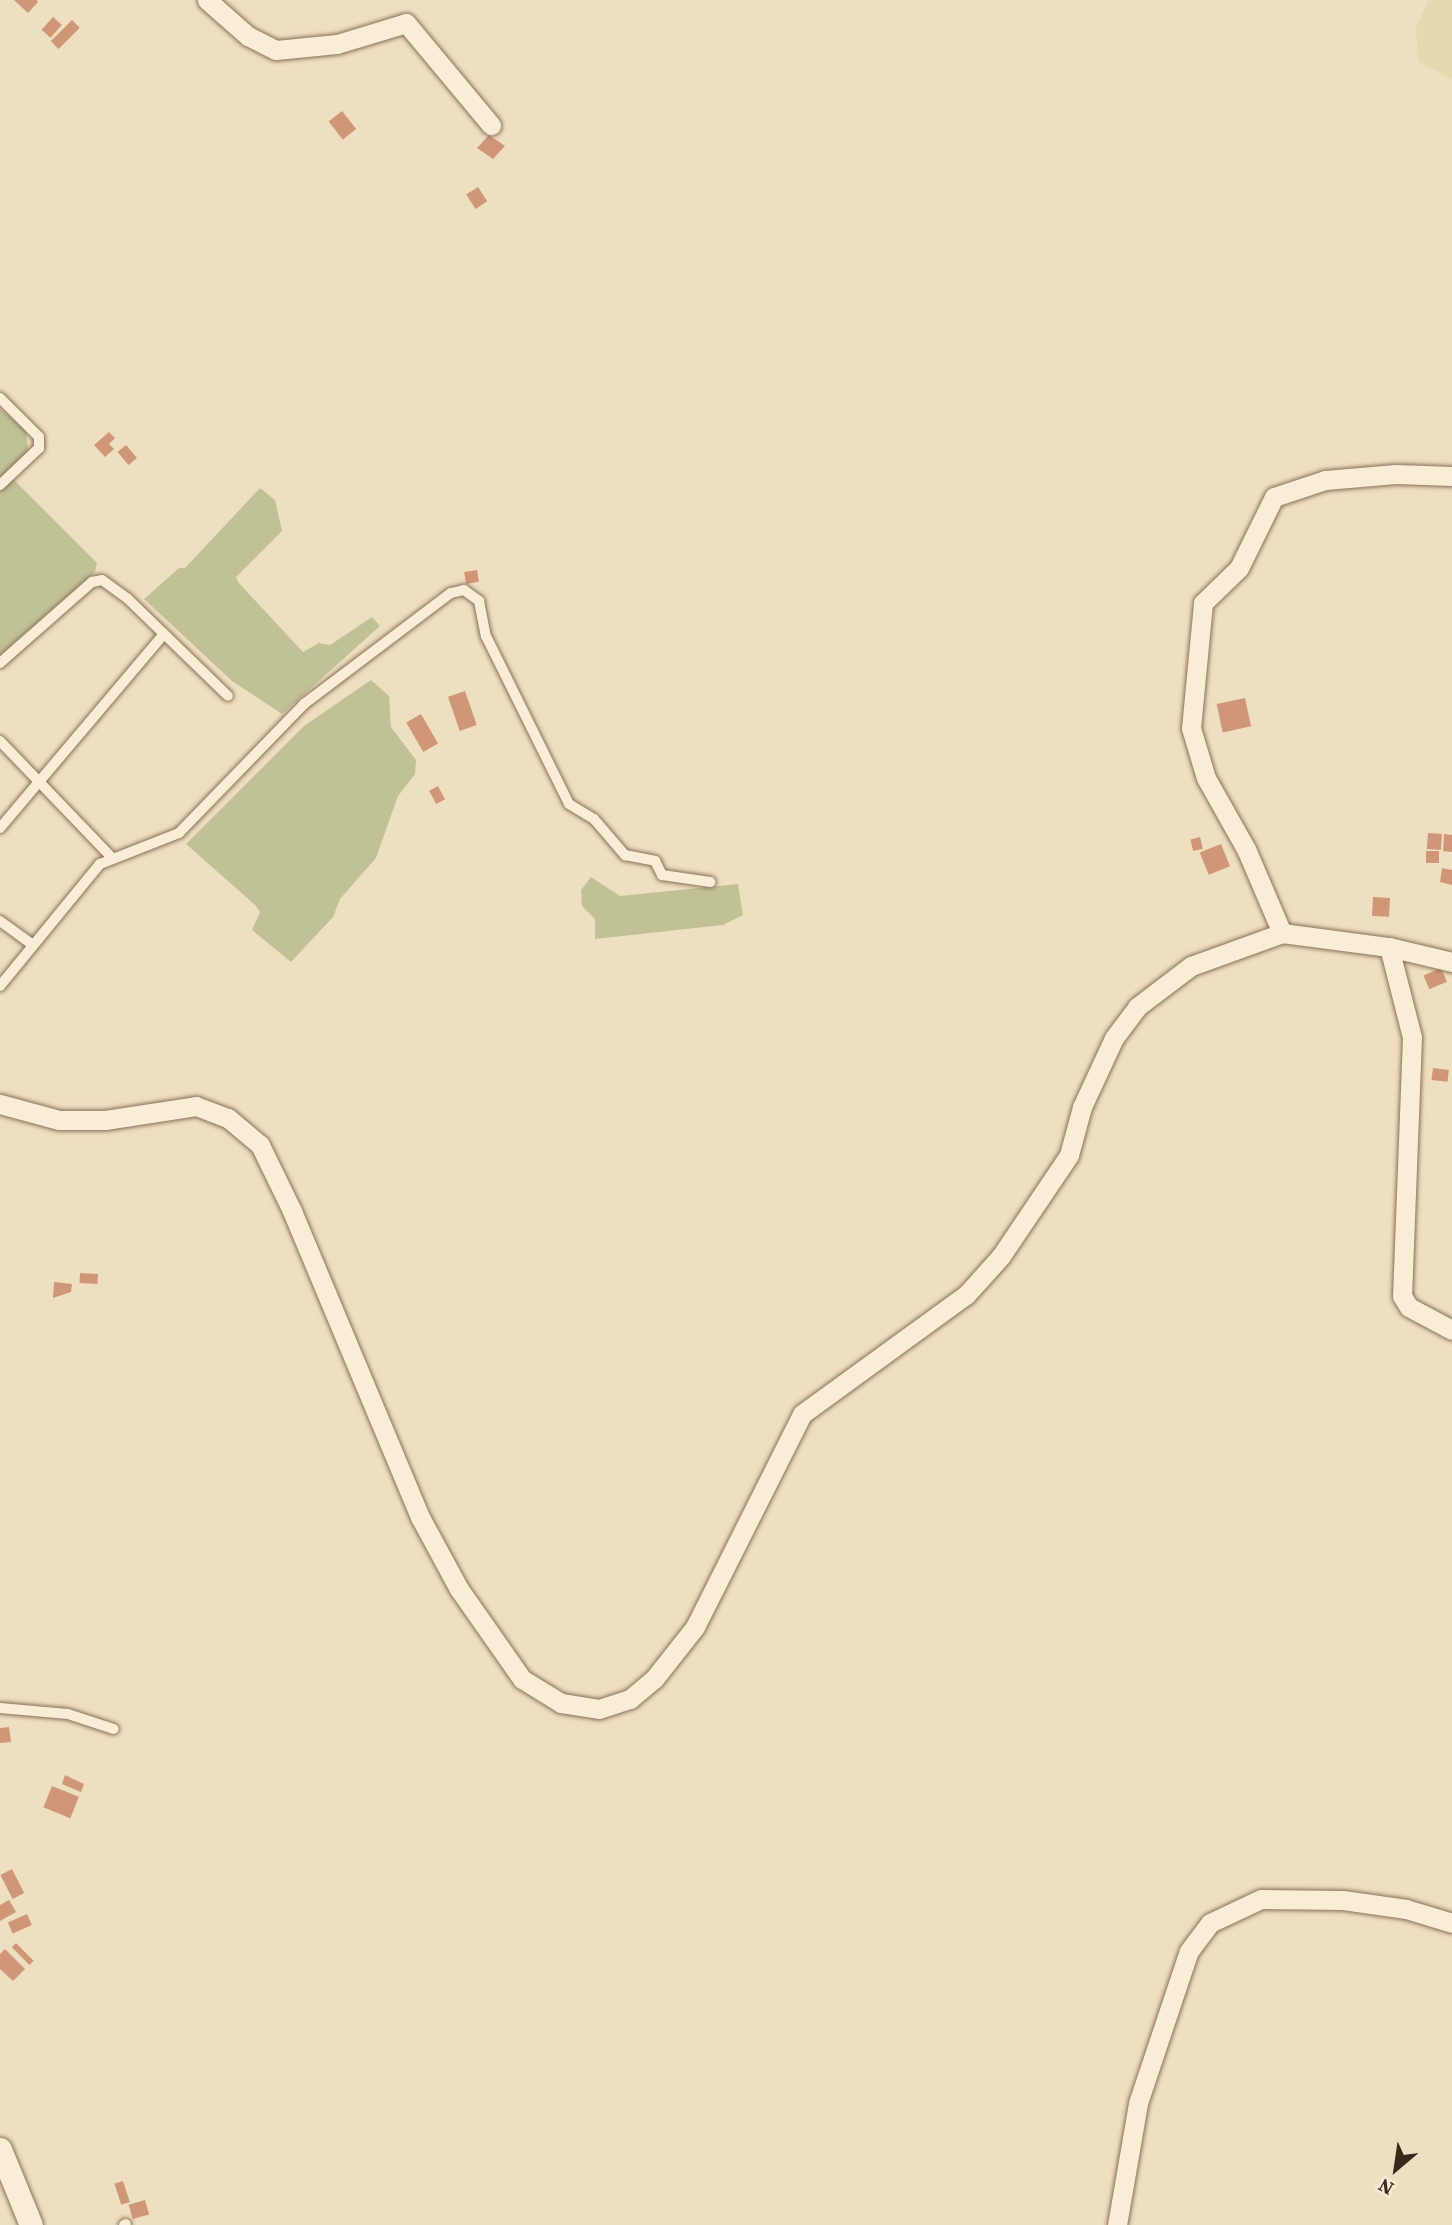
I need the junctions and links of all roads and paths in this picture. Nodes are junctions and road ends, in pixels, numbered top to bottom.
1 (207, 0) edge
2 (491, 125) dead end
3 (0, 398) edge
4 (1452, 476) edge
5 (0, 485) edge
6 (164, 635) junction
7 (0, 663) edge
8 (228, 696) dead end
9 (0, 741) edge
10 (38, 780) junction
11 (0, 828) edge
12 (113, 859) junction
13 (710, 882) dead end
14 (0, 921) edge
15 (1282, 933) junction
16 (33, 945) junction
17 (1389, 947) junction
18 (1452, 962) edge
19 (0, 986) edge
20 (0, 1104) edge
21 (1452, 1330) edge
22 (0, 1708) edge
23 (114, 1729) dead end
24 (1452, 1923) edge
25 (0, 2149) edge
26 (31, 2225) edge
27 (1117, 2225) edge

1 - 2 street
3 - 5 lane
4 - 15 street
6 - 7 lane
6 - 8 lane
6 - 10 lane
9 - 10 lane
10 - 11 lane
10 - 12 lane
12 - 13 lane
12 - 16 lane
14 - 16 lane
15 - 17 street
15 - 20 street
16 - 19 lane
17 - 18 street
17 - 21 street
22 - 23 lane
24 - 27 street
25 - 26 street

